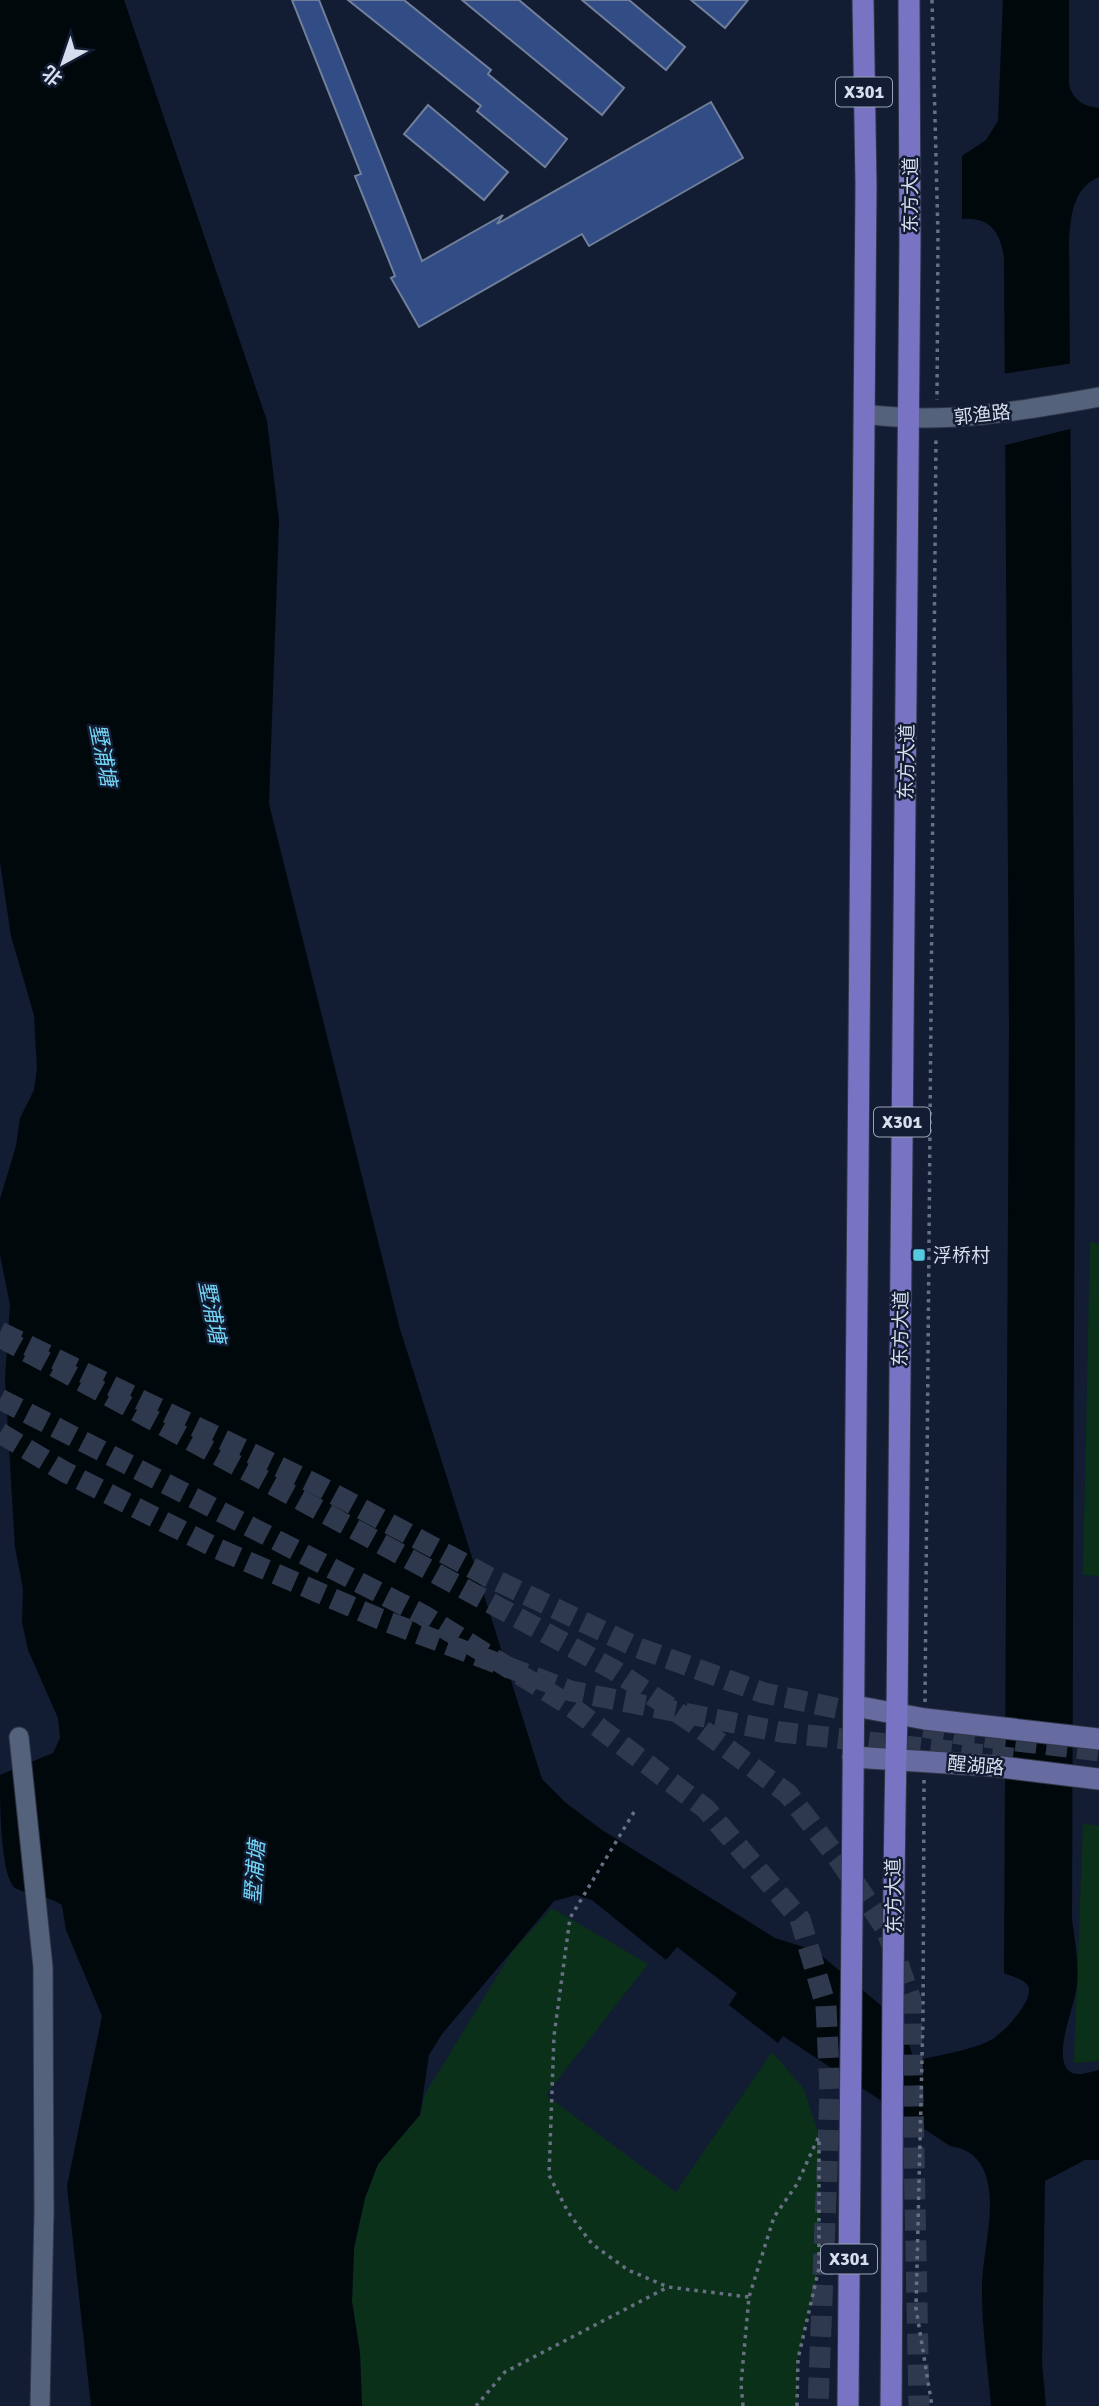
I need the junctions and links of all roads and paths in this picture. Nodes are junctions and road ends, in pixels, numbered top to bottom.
1 (863, 0) edge
2 (909, 0) edge
3 (932, 0) edge
4 (1090, 398) edge
5 (937, 403) dead end
6 (864, 414) junction
7 (908, 420) junction
8 (936, 431) dead end
9 (855, 1706) junction
10 (897, 1713) junction
11 (925, 1719) junction
12 (1099, 1739) edge
13 (20, 1742) dead end
14 (853, 1757) junction
15 (895, 1759) junction
16 (924, 1760) junction
17 (1094, 1778) edge
18 (634, 1812) dead end
19 (668, 2287) junction
20 (749, 2297) junction
21 (40, 2406) edge
22 (476, 2406) edge
23 (743, 2406) edge
24 (797, 2406) edge
25 (848, 2406) edge
26 (891, 2406) edge
27 (932, 2406) edge

1 - 6 main road, 东方大道 / X301
2 - 7 main road, 东方大道 / X301
3 - 5 path
4 - 7 street, 郭渔路
6 - 7 street, 郭渔路
6 - 9 main road, 东方大道 / X301
7 - 10 main road, 东方大道 / X301
8 - 11 path
9 - 10 main road, 醒湖路
9 - 14 main road, 东方大道 / X301
10 - 11 main road, 醒湖路
10 - 15 main road, 东方大道 / X301
11 - 12 main road, 醒湖路
13 - 21 street
14 - 15 main road, 醒湖路
14 - 25 main road, 东方大道 / X301
15 - 16 main road, 醒湖路
15 - 26 main road, 东方大道 / X301
16 - 17 main road, 醒湖路
16 - 27 path
18 - 19 path
19 - 20 path
19 - 22 path
20 - 23 path
20 - 24 path

